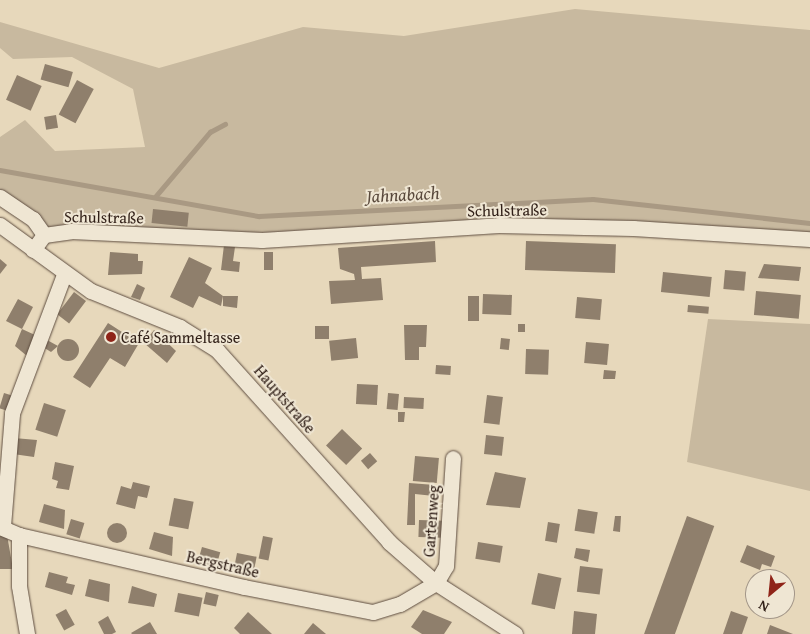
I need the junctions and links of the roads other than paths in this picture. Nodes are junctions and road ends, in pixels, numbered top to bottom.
1 (0, 197) edge
2 (0, 225) edge
3 (44, 235) junction
4 (810, 239) edge
5 (33, 250) junction
6 (64, 275) junction
7 (453, 458) dead end
8 (2, 526) edge
9 (19, 535) junction
10 (436, 583) junction
11 (27, 634) edge
12 (515, 634) edge

1 - 3 street
2 - 5 street, Hauptstraße
3 - 4 street, Schulstraße
3 - 5 street, Schulstraße
5 - 6 street, Hauptstraße
6 - 8 street
6 - 10 street, Hauptstraße
7 - 10 street, Gartenweg
8 - 9 street, Bergstraße
9 - 10 street, Bergstraße
9 - 11 street
10 - 12 street, Hauptstraße

